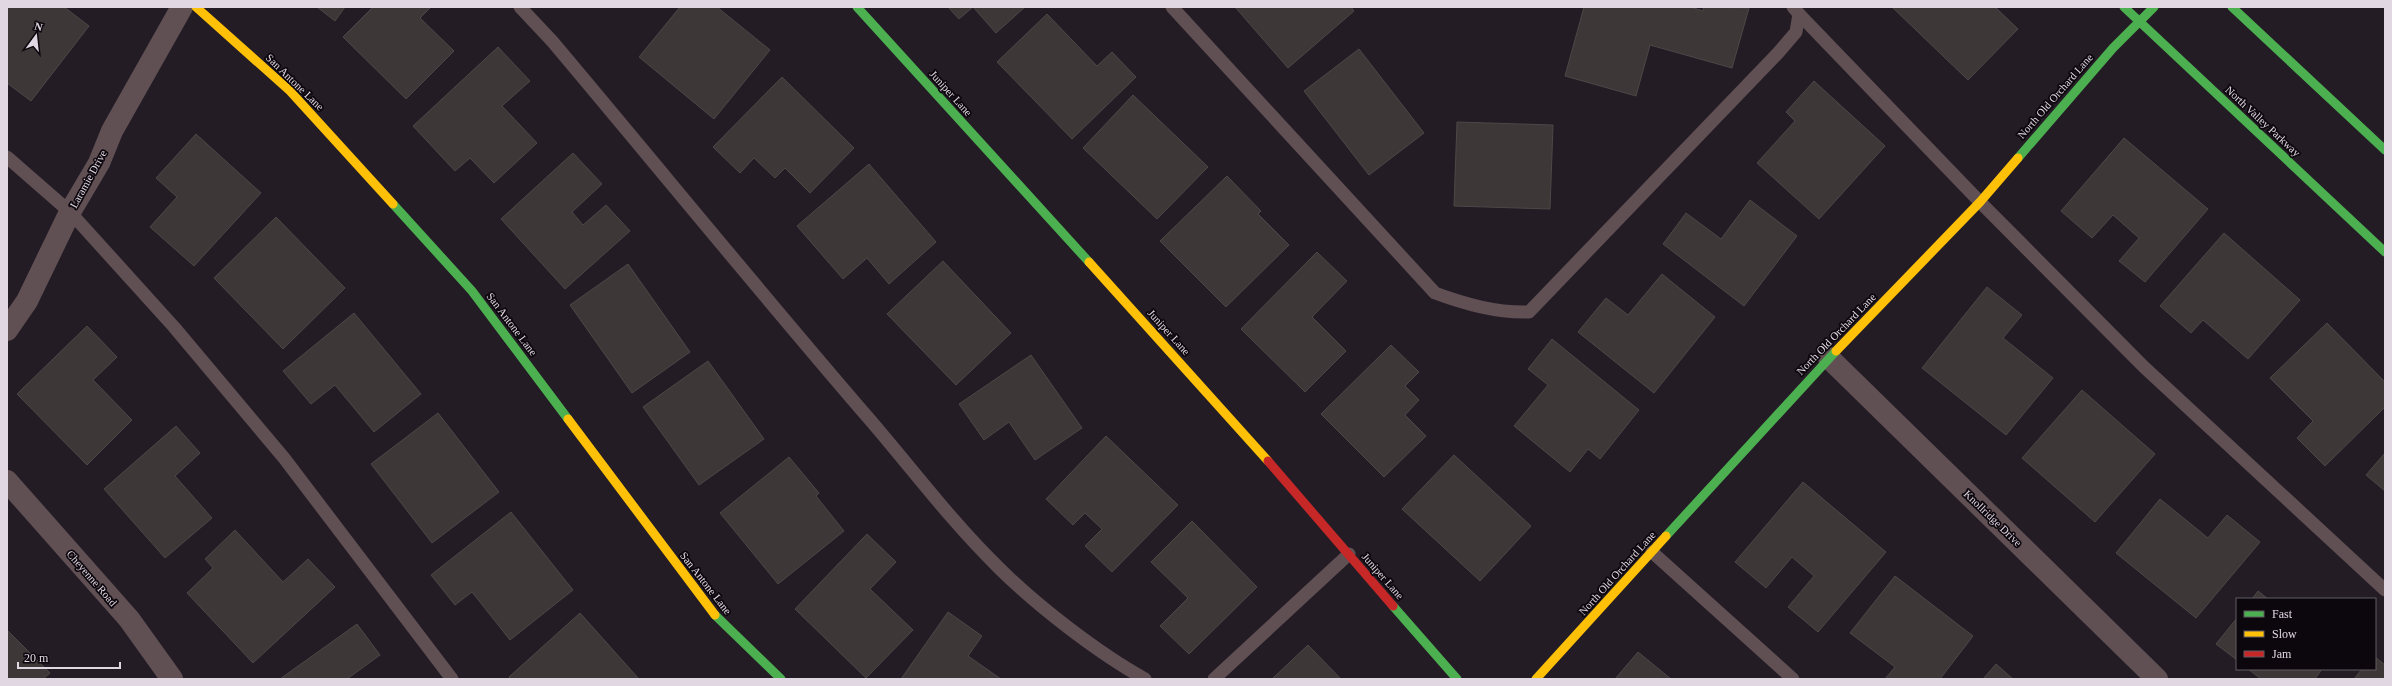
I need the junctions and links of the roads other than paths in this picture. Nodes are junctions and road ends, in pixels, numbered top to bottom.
1 (182, 7) edge
2 (196, 7) edge
3 (520, 7) edge
4 (857, 7) edge
5 (1172, 7) edge
6 (2124, 7) edge
7 (2154, 7) edge
8 (2232, 7) edge
9 (1796, 11) edge
10 (2140, 22) junction
11 (2385, 150) edge
12 (7, 157) edge
13 (1980, 202) junction
14 (70, 212) junction
15 (2385, 252) edge
16 (7, 330) edge
17 (1829, 358) junction
18 (7, 481) edge
19 (1652, 552) junction
20 (1349, 554) junction
21 (2385, 590) edge
22 (172, 679) edge
23 (452, 679) edge
24 (781, 679) edge
25 (1145, 679) edge
26 (1214, 679) edge
27 (1457, 679) edge
28 (1536, 679) edge
29 (1793, 679) edge
30 (2157, 679) edge

1 - 14 street, Laramie Drive
2 - 24 street, San Antone Lane
3 - 25 lane
4 - 20 street, Juniper Lane
5 - 9 lane
6 - 10 street, North Valley Parkway
7 - 10 street, North Old Orchard Lane
8 - 11 street
9 - 13 lane
10 - 13 street, North Old Orchard Lane
10 - 15 street, North Valley Parkway
12 - 14 lane
13 - 17 street, North Old Orchard Lane
13 - 21 lane
14 - 16 street, Laramie Drive
14 - 23 lane
17 - 19 street, North Old Orchard Lane
17 - 30 street, Knollridge Drive
18 - 22 street, Cheyenne Road
19 - 28 street, North Old Orchard Lane
19 - 29 lane
20 - 26 lane
20 - 27 street, Juniper Lane

